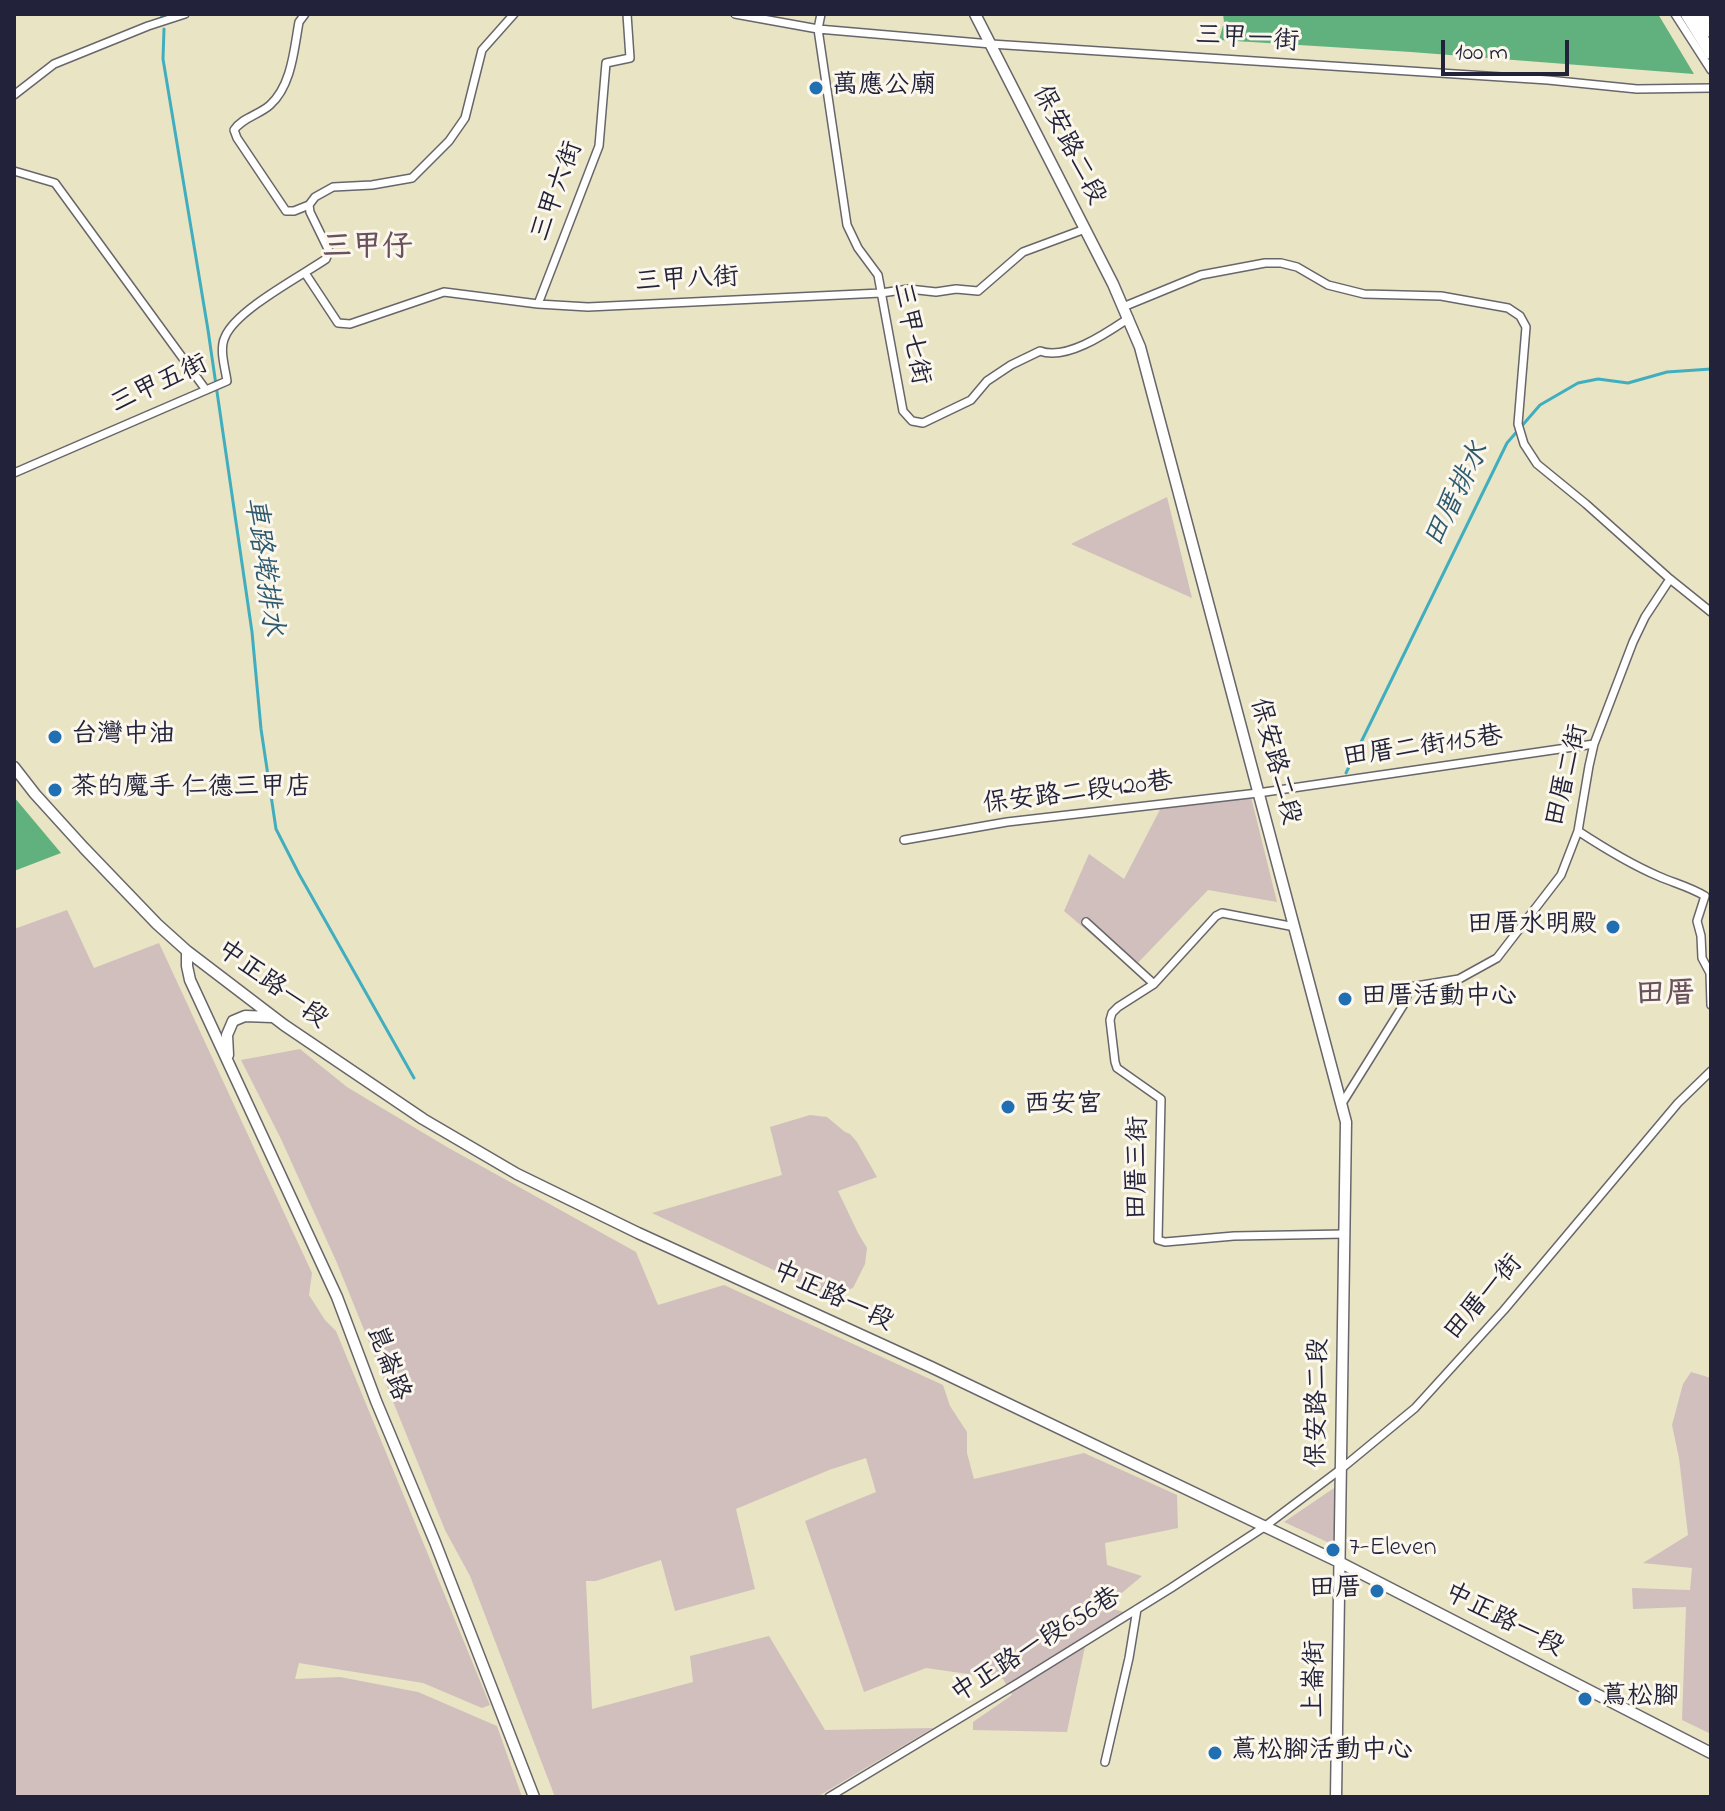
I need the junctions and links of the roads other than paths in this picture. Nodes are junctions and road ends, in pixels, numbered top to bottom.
1 (185, 14) edge
2 (305, 14) edge
3 (514, 14) edge
4 (627, 14) edge
5 (735, 14) edge
6 (821, 14) edge
7 (975, 14) edge
8 (1675, 14) edge
9 (1687, 14) edge
10 (1700, 14) edge
11 (818, 29) junction
12 (1711, 31) edge
13 (991, 44) junction
14 (1711, 53) edge
15 (1711, 70) edge
16 (1711, 88) edge
17 (14, 95) edge
18 (14, 171) edge
19 (309, 205) junction
20 (1085, 229) junction
21 (305, 273) junction
22 (881, 293) junction
23 (538, 304) junction
24 (1123, 307) junction
25 (1129, 318) junction
26 (206, 390) junction
27 (14, 473) edge
28 (1670, 579) junction
29 (1711, 612) edge
30 (1594, 744) junction
31 (14, 767) edge
32 (1258, 793) junction
33 (1578, 831) junction
34 (904, 840) dead end
35 (1086, 922) dead end
36 (1295, 927) junction
37 (187, 951) junction
38 (1154, 984) junction
39 (1711, 1005) edge
40 (273, 1017) junction
41 (228, 1061) junction
42 (1711, 1071) edge
43 (1341, 1105) junction
44 (1345, 1234) junction
45 (1341, 1469) junction
46 (1264, 1527) junction
47 (1341, 1563) junction
48 (1137, 1609) junction
49 (1711, 1753) edge
50 (1105, 1762) dead end
51 (534, 1797) edge
52 (829, 1797) edge
53 (1336, 1797) edge

1 - 17 street
2 - 19 street
3 - 19 street
4 - 23 street, 三甲六街
5 - 11 street, 三甲一街
6 - 11 street, 三甲七街
7 - 13 street, 保安路二段
8 - 15 street
9 - 14 highway
10 - 12 highway
11 - 13 street, 三甲一街
11 - 22 street, 三甲七街
13 - 16 street, 三甲一街
13 - 20 street, 保安路二段
18 - 26 street
19 - 21 street, 三甲五街
20 - 22 street, 三甲八街
20 - 24 street, 保安路二段
21 - 23 street, 三甲八街
21 - 26 street, 三甲五街
22 - 23 street, 三甲八街
22 - 25 street, 三甲七街
24 - 25 street, 保安路二段
24 - 28 street
25 - 32 street, 保安路二段
26 - 27 street, 三甲五街
28 - 29 street
28 - 30 street, 田厝二街
30 - 32 street, 田厝二街115巷
30 - 33 street, 田厝二街
31 - 37 street, 中正路一段
32 - 34 street, 保安路二段420巷
32 - 36 street, 保安路二段
33 - 39 street
33 - 43 street, 田厝二街
35 - 38 street
36 - 38 street, 田厝三街
36 - 43 street, 保安路二段
37 - 40 street, 中正路一段
37 - 41 street, 崑崙路
38 - 44 street, 田厝三街
40 - 41 street
40 - 46 street, 中正路一段
41 - 51 street, 崑崙路
42 - 45 street, 田厝一街
43 - 44 street, 保安路二段
44 - 45 street, 保安路二段
45 - 46 street, 田厝一街
45 - 47 street, 保安路二段
46 - 47 street, 中正路一段
46 - 48 street, 中正路一段656巷
47 - 49 street, 中正路一段
47 - 53 street, 上崙街
48 - 50 street
48 - 52 street, 中正路一段656巷

